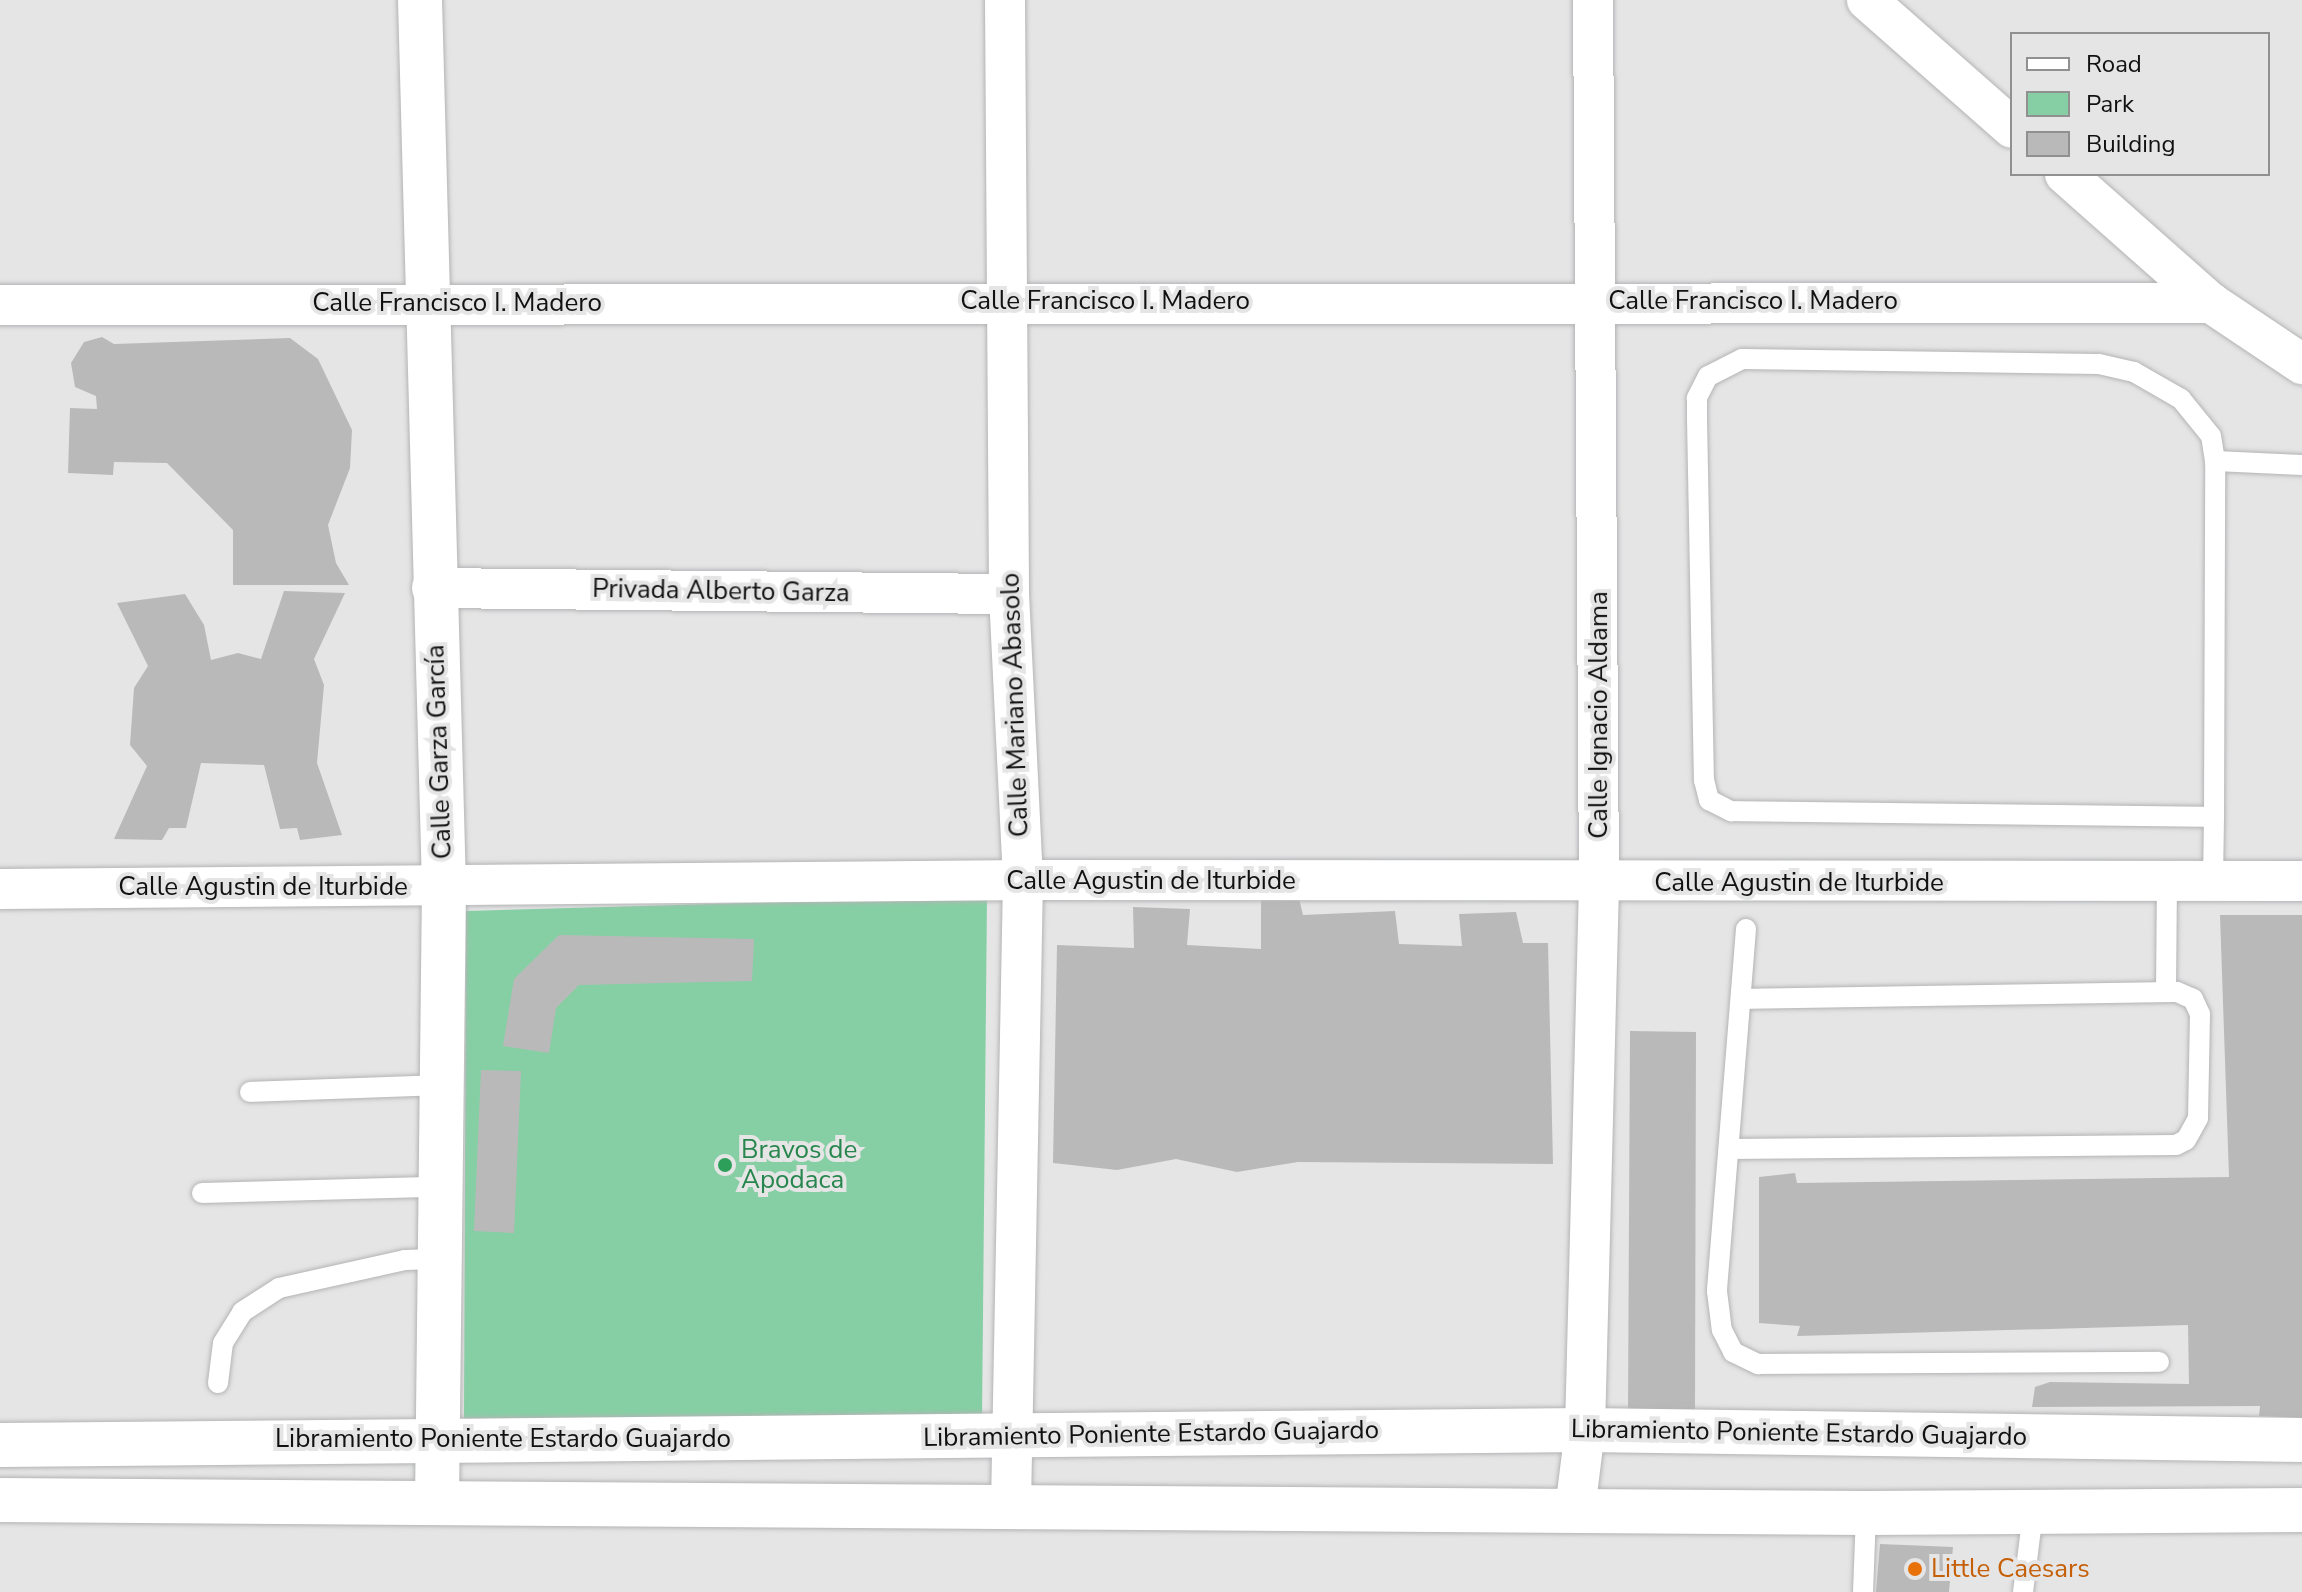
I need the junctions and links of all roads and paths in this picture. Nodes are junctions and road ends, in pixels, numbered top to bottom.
1 (420, 0) edge
2 (1005, 0) edge
3 (1593, 0) edge
4 (1867, 0) edge
5 (2010, 126) edge
6 (2067, 176) edge
7 (1599, 300) junction
8 (1006, 301) junction
9 (424, 303) junction
10 (2211, 303) junction
11 (0, 305) edge
12 (2302, 364) edge
13 (2215, 461) junction
14 (2302, 465) edge
15 (432, 588) junction
16 (1009, 594) junction
17 (2214, 817) junction
18 (1023, 880) junction
19 (2213, 881) junction
20 (2302, 881) edge
21 (2167, 882) junction
22 (1599, 883) junction
23 (444, 886) junction
24 (0, 889) edge
25 (1746, 929) dead end
26 (2166, 992) junction
27 (1745, 999) junction
28 (440, 1085) junction
29 (250, 1092) dead end
30 (1729, 1149) junction
31 (437, 1187) junction
32 (202, 1193) dead end
33 (440, 1259) junction
34 (2159, 1362) dead end
35 (218, 1383) dead end
36 (1585, 1430) junction
37 (439, 1437) junction
38 (1014, 1437) junction
39 (2302, 1440) edge
40 (0, 1445) edge
41 (0, 1500) edge
42 (437, 1503) junction
43 (1011, 1507) junction
44 (1575, 1510) junction
45 (2302, 1510) edge
46 (1866, 1513) junction
47 (2033, 1513) junction
48 (1863, 1592) edge
49 (2023, 1592) edge

1 - 9 street, Calle Garza García
2 - 8 street, Calle Mariano Abasolo
3 - 7 street, Calle Ignacio Aldama
4 - 5 street
6 - 10 street
7 - 8 street, Calle Francisco I. Madero
7 - 10 street, Calle Francisco I. Madero
7 - 22 street, Calle Ignacio Aldama
8 - 9 street, Calle Francisco I. Madero
8 - 16 street, Calle Mariano Abasolo
9 - 11 street, Calle Francisco I. Madero
9 - 15 street, Calle Garza García
10 - 12 street
13 - 14 lane
13 - 17 lane
13 - 17 lane
15 - 16 street, Privada Alberto Garza
15 - 23 street, Calle Garza García
16 - 18 street, Calle Mariano Abasolo
17 - 19 lane
18 - 22 street, Calle Agustin de Iturbide
18 - 23 street, Calle Agustin de Iturbide
18 - 38 street, Calle Mariano Abasolo
19 - 20 street, Calle Agustin de Iturbide
19 - 21 street, Calle Agustin de Iturbide
21 - 22 street, Calle Agustin de Iturbide
21 - 26 lane
22 - 36 street, Calle Ignacio Aldama
23 - 24 street, Calle Agustin de Iturbide
23 - 28 street, Calle Garza García
25 - 27 lane
26 - 27 lane
26 - 30 lane
27 - 30 lane
28 - 29 lane
28 - 31 street, Calle Garza García
30 - 34 lane
31 - 32 lane
31 - 33 street, Calle Garza García
33 - 35 lane
33 - 37 street, Calle Garza García
36 - 38 street, Libramiento Poniente Estardo Guajardo
36 - 39 street, Libramiento Poniente Estardo Guajardo
36 - 44 street, Calle Ignacio Aldama
37 - 38 street, Libramiento Poniente Estardo Guajardo
37 - 40 street, Libramiento Poniente Estardo Guajardo
37 - 42 street, Calle Garza García
38 - 43 street, Calle Mariano Abasolo
41 - 42 street
42 - 43 street
43 - 44 street
44 - 46 street
45 - 47 street
46 - 47 street
46 - 48 lane
47 - 49 lane

